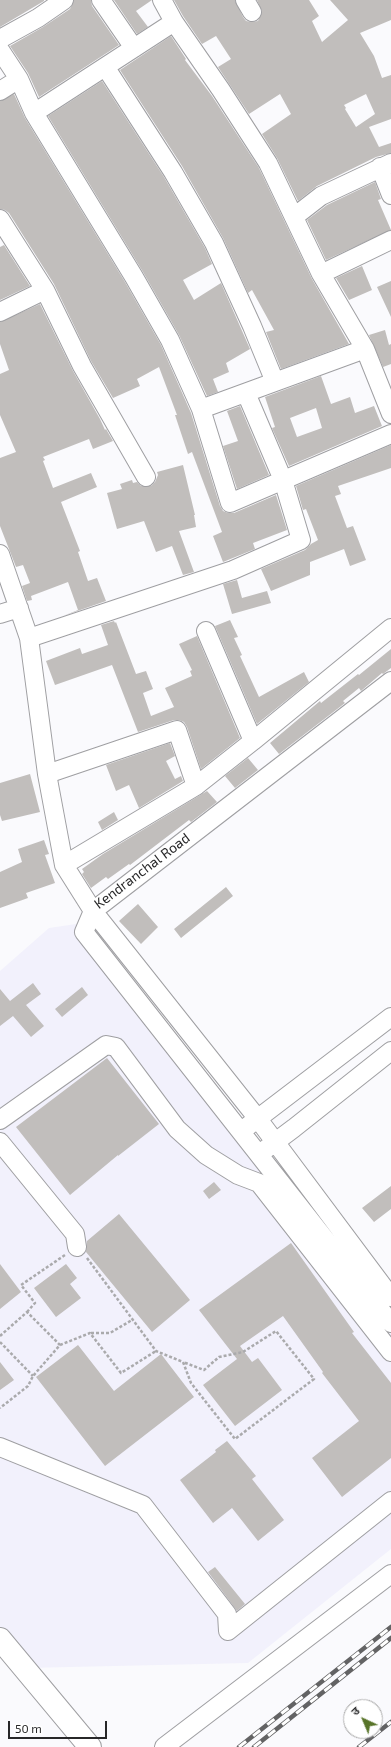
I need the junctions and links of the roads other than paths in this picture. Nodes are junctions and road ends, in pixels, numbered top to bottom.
1 (64, 0) edge
2 (101, 0) edge
3 (162, 0) edge
4 (174, 22) junction
5 (0, 39) edge
6 (134, 48) junction
7 (0, 50) edge
8 (106, 68) junction
9 (19, 79) junction
10 (0, 91) edge
11 (34, 113) junction
12 (386, 165) edge
13 (391, 195) edge
14 (294, 217) junction
15 (0, 219) edge
16 (391, 240) edge
17 (321, 274) junction
18 (45, 290) junction
19 (0, 312) edge
20 (366, 349) junction
21 (275, 382) junction
22 (246, 393) junction
23 (387, 395) edge
24 (200, 409) junction
25 (391, 414) edge
26 (391, 434) edge
27 (146, 477) dead end
28 (283, 480) junction
29 (0, 554) edge
30 (19, 608) junction
31 (0, 614) edge
32 (391, 628) edge
33 (206, 630) dead end
34 (29, 638) junction
35 (391, 681) edge
36 (253, 741) junction
37 (46, 774) junction
38 (196, 786) junction
39 (64, 865) junction
40 (93, 911) junction
41 (391, 1017) edge
42 (391, 1051) edge
43 (258, 1118) junction
44 (0, 1120) edge
45 (241, 1131) junction
46 (0, 1142) edge
47 (275, 1142) junction
48 (259, 1154) junction
49 (77, 1247) road end
50 (391, 1298) edge
51 (391, 1323) edge
52 (391, 1352) edge
53 (0, 1447) edge
54 (391, 1501) edge
55 (391, 1574) edge
56 (0, 1639) edge
57 (0, 1653) edge
58 (76, 1747) edge
59 (90, 1747) edge
60 (164, 1747) edge

1 - 5 street
2 - 6 street
3 - 4 street
4 - 6 street
4 - 14 street
6 - 8 street
7 - 9 street
8 - 11 street
8 - 21 street
9 - 10 street
9 - 11 street
11 - 24 street
12 - 13 street
12 - 14 street
14 - 17 street
15 - 18 street
16 - 17 street
17 - 20 street
18 - 19 street
18 - 27 street
20 - 21 street
20 - 23 street
21 - 22 street
22 - 24 street
22 - 28 street
23 - 25 street
24 - 28 street
26 - 28 street
28 - 34 street
29 - 30 street, Kendranchal Road
30 - 31 street
30 - 34 street, Kendranchal Road
32 - 36 street
33 - 36 street
34 - 37 street, Kendranchal Road
35 - 40 street, Kendranchal Road
36 - 38 street
37 - 38 street
37 - 39 street, Kendranchal Road
38 - 39 street
39 - 40 street, Kendranchal Road
40 - 43 street
40 - 45 street
41 - 43 street
42 - 47 street
43 - 45 street
43 - 47 street
44 - 52 street
45 - 48 street
46 - 49 street
47 - 48 street
47 - 50 street
48 - 51 street
53 - 54 street
55 - 60 street
56 - 59 main road
57 - 58 main road

